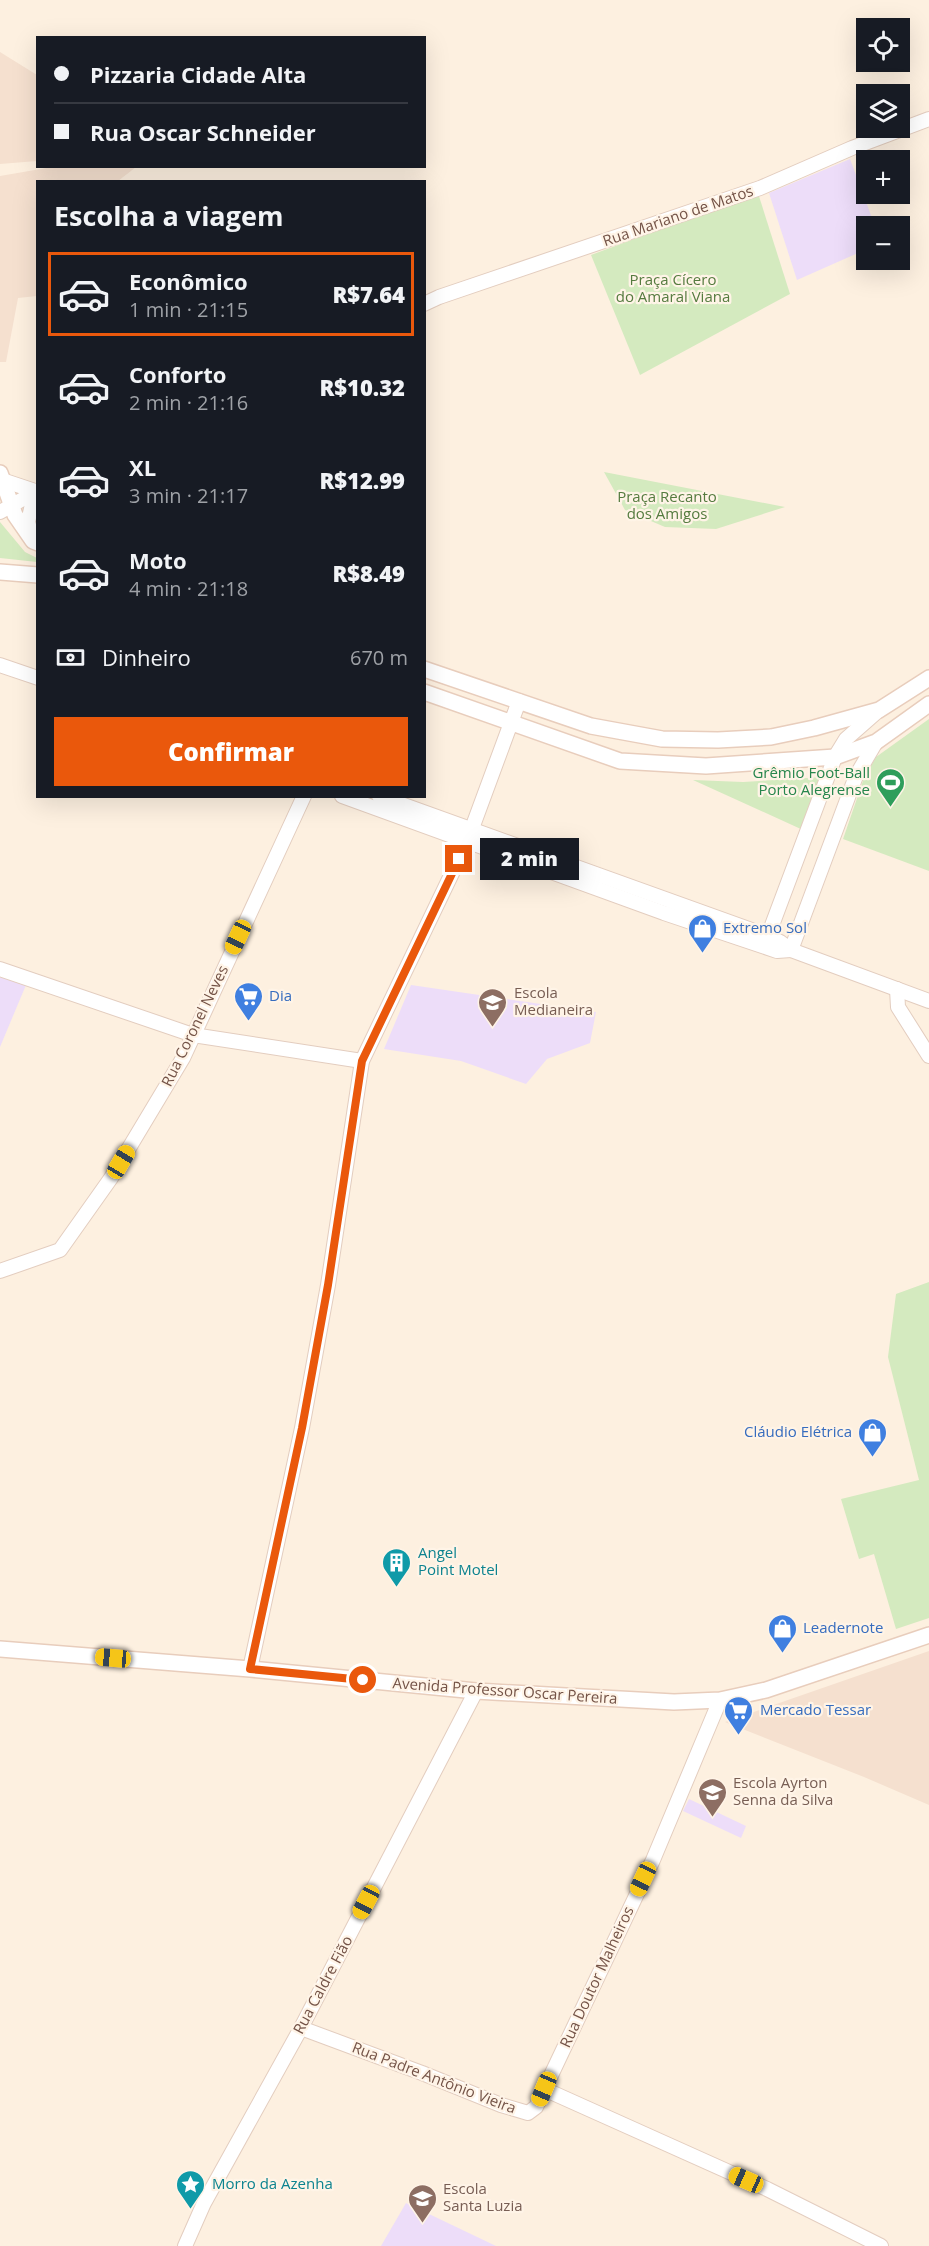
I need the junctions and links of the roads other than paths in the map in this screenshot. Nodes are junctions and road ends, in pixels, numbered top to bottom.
1 (929, 119) edge
2 (426, 303) edge
3 (1, 477) edge
4 (36, 491) edge
5 (5, 510) edge
6 (35, 542) edge
7 (0, 572) edge
8 (36, 575) edge
9 (0, 665) edge
10 (426, 670) edge
11 (36, 677) edge
12 (929, 678) edge
13 (426, 693) edge
14 (519, 701) junction
15 (929, 704) edge
16 (879, 710) junction
17 (511, 723) junction
18 (876, 742) junction
19 (835, 756) junction
20 (303, 798) edge
21 (314, 798) edge
22 (349, 798) edge
23 (384, 798) edge
24 (294, 818) junction
25 (470, 835) junction
26 (768, 936) junction
27 (791, 950) junction
28 (0, 969) edge
29 (897, 989) junction
30 (929, 1001) edge
31 (193, 1035) junction
32 (929, 1056) edge
33 (362, 1061) junction
34 (0, 1271) edge
35 (929, 1635) edge
36 (0, 1649) edge
37 (250, 1669) junction
38 (476, 1691) junction
39 (720, 1700) junction
40 (301, 2028) junction
41 (544, 2089) junction
42 (185, 2246) edge
43 (881, 2246) edge

1 - 2 street, Rua Mariano de Matos
3 - 4 street
3 - 5 main road
4 - 5 street
4 - 6 street
5 - 6 main road
7 - 8 main road
9 - 11 street
10 - 14 main road
12 - 16 main road
13 - 17 main road
14 - 16 main road
14 - 17 street
15 - 18 main road
16 - 19 street
17 - 19 main road
17 - 25 street
18 - 19 main road
18 - 27 street
19 - 26 street
20 - 24 street, Rua Coronel Neves
21 - 24 street
22 - 25 street
23 - 25 street
24 - 31 street, Rua Coronel Neves
25 - 26 street
25 - 27 street
25 - 33 street
26 - 27 street
27 - 29 street
28 - 31 street
29 - 30 street
29 - 32 street
31 - 33 street
31 - 34 street, Rua Coronel Neves
33 - 37 street
35 - 39 main road, Avenida Professor Oscar Pereira
36 - 37 main road, Avenida Professor Oscar Pereira
37 - 38 main road, Avenida Professor Oscar Pereira
38 - 39 main road, Avenida Professor Oscar Pereira
38 - 40 street, Rua Caldre Fião
39 - 41 street, Rua Doutor Malheiros
40 - 41 street, Rua Padre Antônio Vieira
40 - 42 street, Rua Caldre Fião
41 - 43 street

